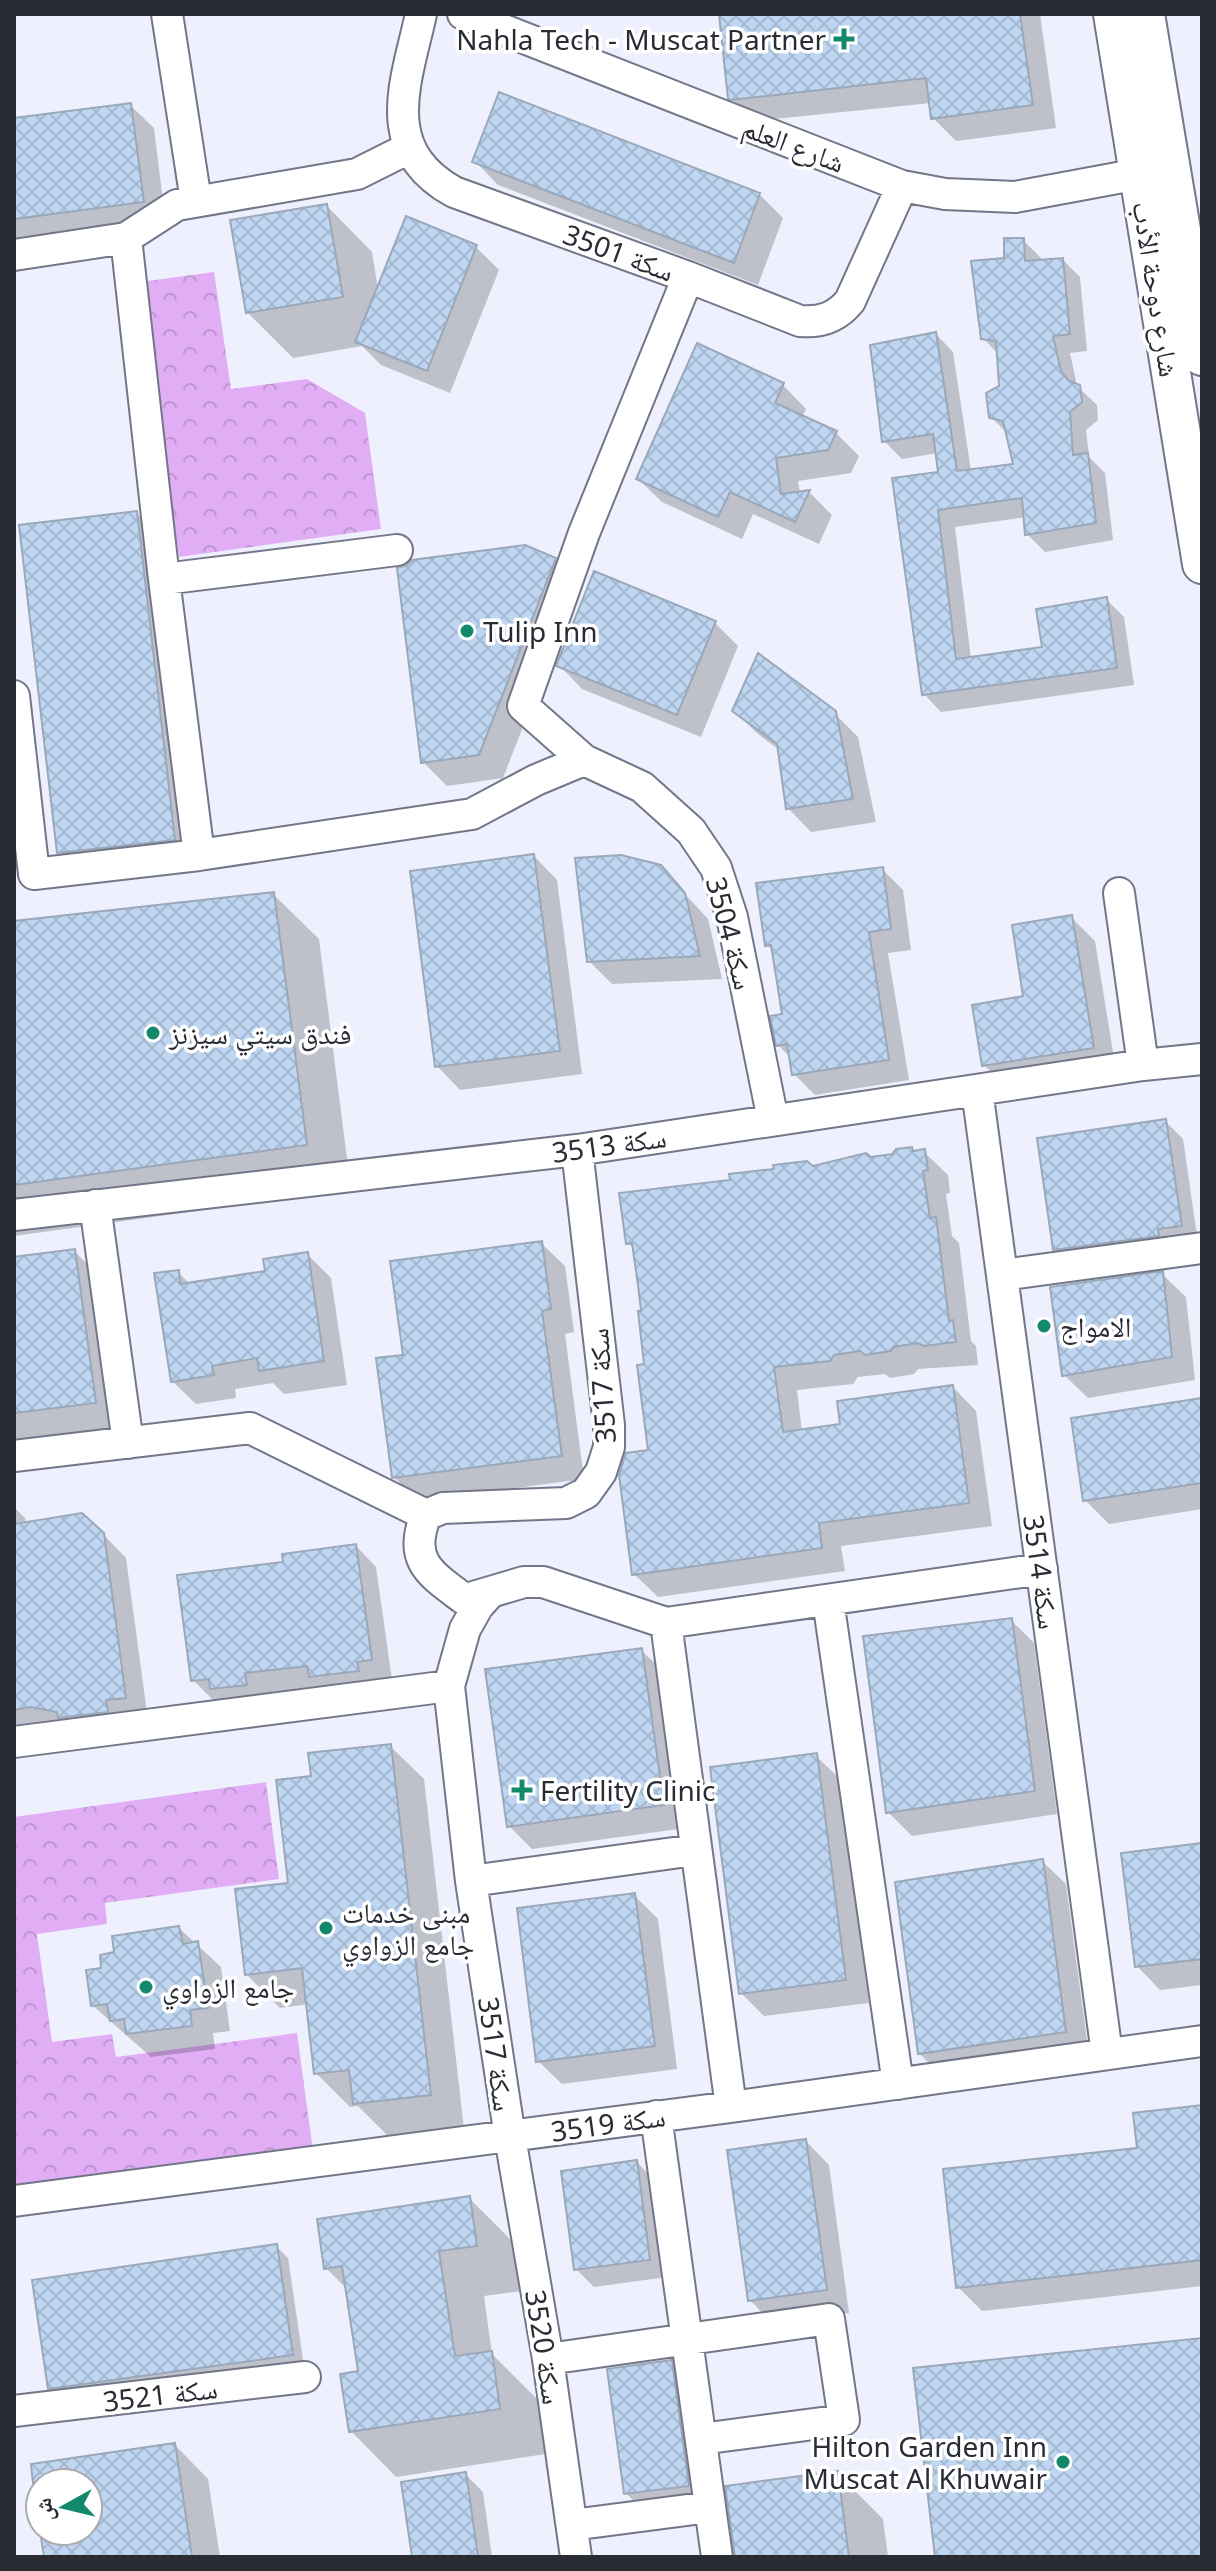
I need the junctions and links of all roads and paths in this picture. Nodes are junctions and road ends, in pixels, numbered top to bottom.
1 (167, 14) edge
2 (421, 14) edge
3 (463, 14) edge
4 (1113, 14) edge
5 (1145, 14) edge
6 (409, 148) junction
7 (1139, 174) junction
8 (902, 186) junction
9 (196, 201) junction
10 (126, 238) junction
11 (14, 255) edge
12 (688, 277) junction
13 (1202, 356) edge
14 (397, 550) dead end
15 (1202, 564) edge
16 (164, 579) junction
17 (14, 696) edge
18 (584, 760) junction
19 (199, 855) junction
20 (1119, 893) dead end
21 (1202, 1059) edge
22 (1143, 1065) junction
23 (977, 1090) junction
24 (773, 1120) junction
25 (577, 1150) junction
26 (95, 1205) junction
27 (14, 1215) edge
28 (1202, 1248) edge
29 (1002, 1275) junction
30 (128, 1443) junction
31 (14, 1456) edge
32 (426, 1515) junction
33 (1042, 1569) junction
34 (828, 1600) junction
35 (474, 1604) junction
36 (666, 1623) junction
37 (449, 1686) junction
38 (14, 1742) edge
39 (695, 1850) junction
40 (471, 1881) junction
41 (1202, 2041) edge
42 (1107, 2054) junction
43 (898, 2084) junction
44 (731, 2107) junction
45 (656, 2116) junction
46 (510, 2137) junction
47 (14, 2201) edge
48 (688, 2339) junction
49 (548, 2359) junction
50 (305, 2377) dead end
51 (14, 2411) edge
52 (701, 2439) junction
53 (710, 2507) junction
54 (572, 2525) junction
55 (576, 2557) edge
56 (717, 2557) edge

1 - 9 street
2 - 6 street, سكة 3501
3 - 8 street, شارع العلم
4 - 7 main road, شارع دوحة الأدب
5 - 13 main road, شارع دوحة الأدب
6 - 9 street
6 - 12 street, سكة 3501
7 - 8 street, شارع العلم
7 - 15 main road, شارع دوحة الأدب
8 - 12 street, سكة 3501
9 - 10 street
10 - 11 street
10 - 16 street
12 - 18 street, سكة 3504
14 - 16 street
16 - 19 street
17 - 19 street
18 - 19 street
18 - 24 street, سكة 3504
20 - 22 street
21 - 22 street, سكة 3513
22 - 23 street, سكة 3513
23 - 24 street, سكة 3513
23 - 29 street, سكة 3514
24 - 25 street, سكة 3513
25 - 26 street, سكة 3513
25 - 32 street, سكة 3517
26 - 27 street, سكة 3513
26 - 30 street
28 - 29 street
29 - 33 street, سكة 3514
30 - 31 street
30 - 32 street
32 - 35 street
33 - 34 street
33 - 42 street, سكة 3514
34 - 36 street
34 - 43 street
35 - 36 street
35 - 37 street, سكة 3517
36 - 39 street
37 - 38 street
37 - 40 street, سكة 3517
39 - 40 street
39 - 44 street
40 - 46 street, سكة 3517
41 - 42 street, سكة 3519
42 - 43 street, سكة 3519
43 - 44 street, سكة 3519
44 - 45 street, سكة 3519
45 - 46 street, سكة 3519
45 - 48 street
46 - 47 street, سكة 3519
46 - 49 street, سكة 3520
48 - 49 street
48 - 52 street
48 - 52 street
49 - 54 street, سكة 3520
50 - 51 street, سكة 3521
52 - 53 street
53 - 54 street
53 - 56 street
54 - 55 street, سكة 3520

